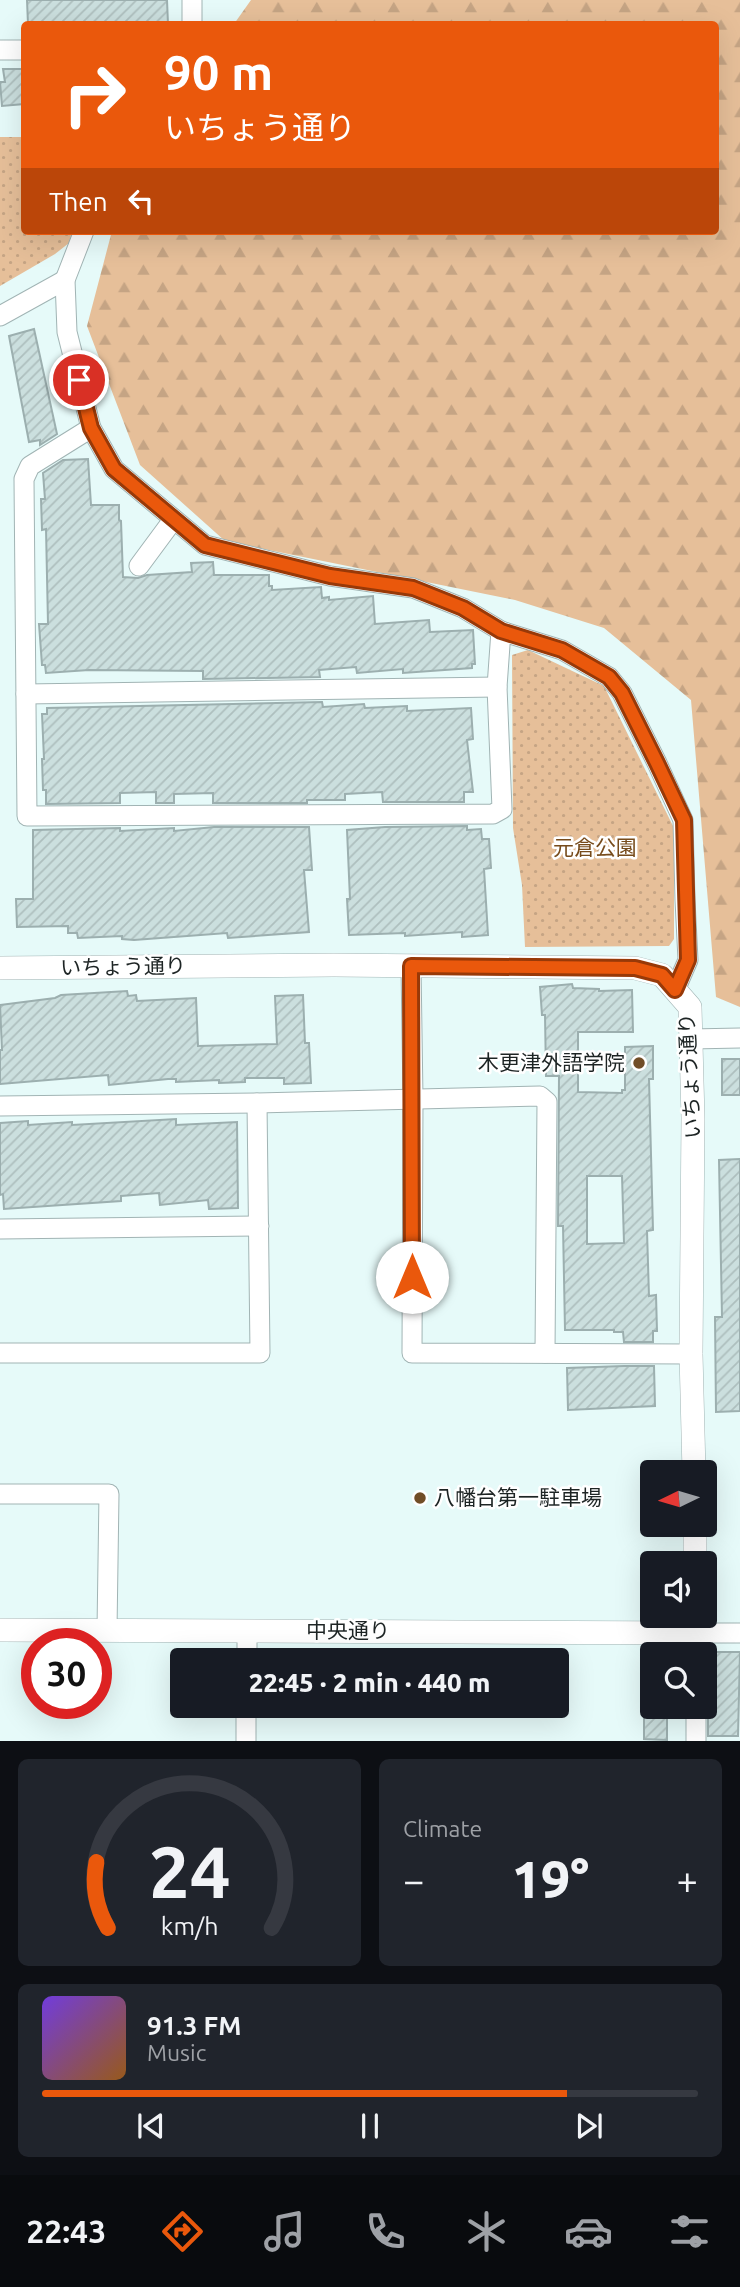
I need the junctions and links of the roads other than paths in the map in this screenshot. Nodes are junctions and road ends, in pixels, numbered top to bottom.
1 (192, 0) edge
2 (192, 21) edge
3 (0, 50) edge
4 (21, 50) edge
5 (82, 235) edge
6 (65, 280) junction
7 (0, 316) edge
8 (91, 428) junction
9 (173, 520) junction
10 (139, 566) dead end
11 (501, 631) junction
12 (497, 687) junction
13 (26, 694) junction
14 (411, 966) junction
15 (0, 968) edge
16 (675, 990) junction
17 (740, 1038) edge
18 (691, 1039) junction
19 (413, 1098) junction
20 (257, 1103) junction
21 (0, 1106) edge
22 (259, 1226) junction
23 (0, 1229) edge
24 (0, 1353) edge
25 (545, 1353) junction
26 (691, 1354) junction
27 (694, 1460) edge
28 (0, 1494) edge
29 (107, 1628) edge
30 (0, 1630) edge
31 (21, 1630) edge
32 (112, 1630) edge
33 (247, 1631) junction
34 (740, 1633) edge
35 (695, 1634) edge
36 (247, 1648) edge
37 (246, 1718) edge
38 (696, 1719) edge
39 (246, 1741) edge
40 (696, 1741) edge

1 - 2 street
3 - 4 street
5 - 6 street
6 - 7 street
6 - 8 street
8 - 9 street
8 - 13 street
9 - 10 street
9 - 11 street
11 - 12 street
11 - 16 street
12 - 13 street
12 - 13 street
14 - 15 street, いちょう通り
14 - 16 street, いちょう通り
14 - 19 street
16 - 18 street, いちょう通り
17 - 18 street
18 - 26 street, いちょう通り
19 - 20 street
19 - 25 street
19 - 25 street
20 - 21 street
20 - 22 street
22 - 23 street
22 - 24 street
25 - 26 street
26 - 27 street, いちょう通り
28 - 29 street
30 - 31 street, 中央通り
32 - 33 street, 中央通り
33 - 35 street, 中央通り
33 - 36 street
34 - 35 street
37 - 39 street
38 - 40 street

